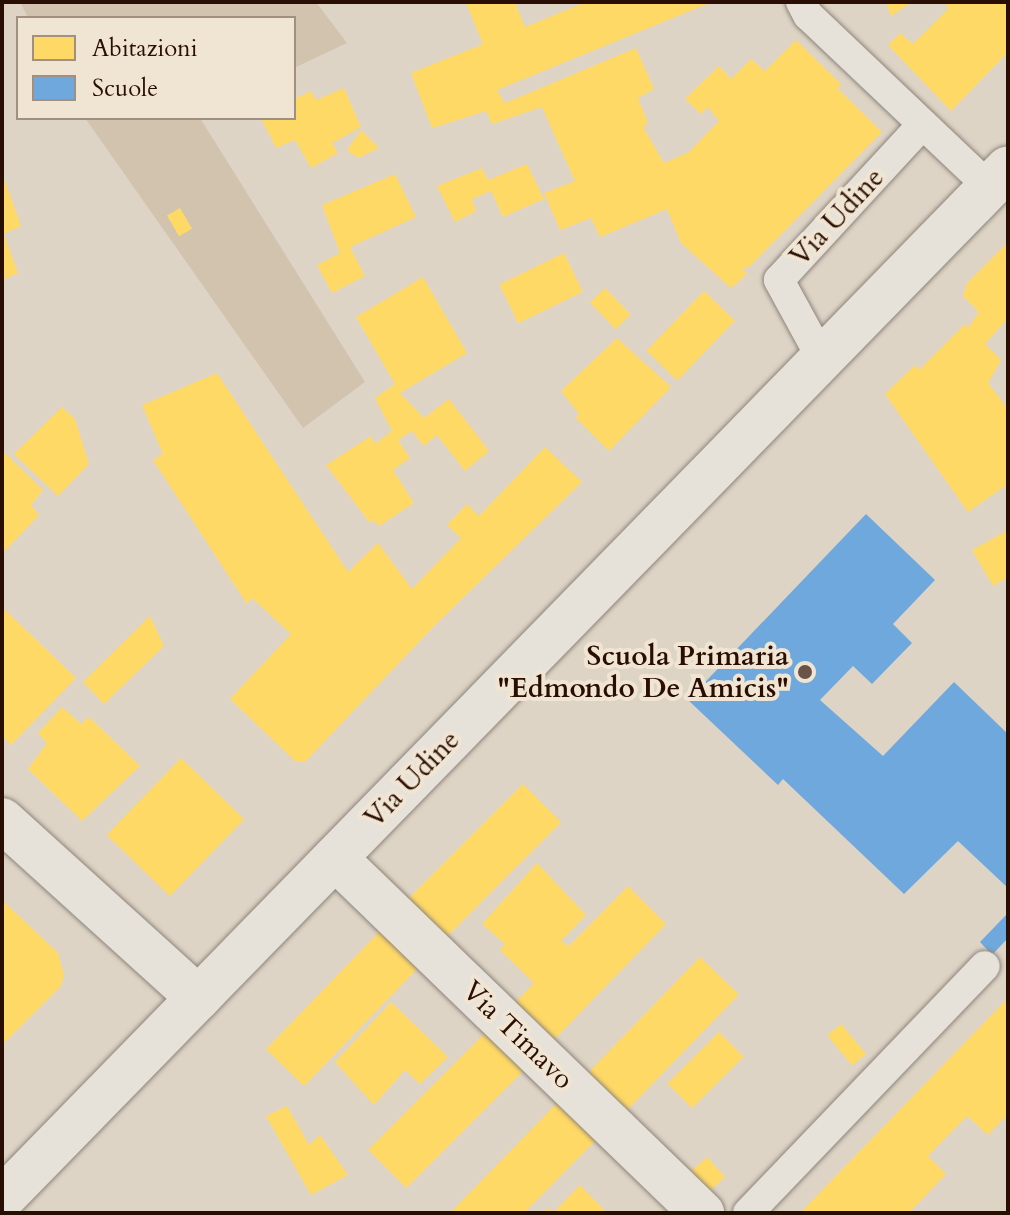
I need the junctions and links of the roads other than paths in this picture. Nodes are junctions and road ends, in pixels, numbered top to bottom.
1 (801, 2) edge
2 (923, 124) junction
3 (999, 178) edge
4 (822, 359) junction
5 (2, 820) edge
6 (335, 858) junction
7 (985, 966) dead end
8 (198, 998) junction
9 (2, 1199) edge
10 (702, 1213) edge
11 (748, 1213) edge

1 - 2 lane, Via Udine
2 - 3 lane, Via Udine
2 - 4 lane, Via Udine
3 - 4 main road, Via Udine
4 - 6 main road, Via Udine
5 - 8 main road
6 - 8 main road, Via Udine
6 - 10 main road, Via Timavo
7 - 11 lane
8 - 9 main road, Via Udine

